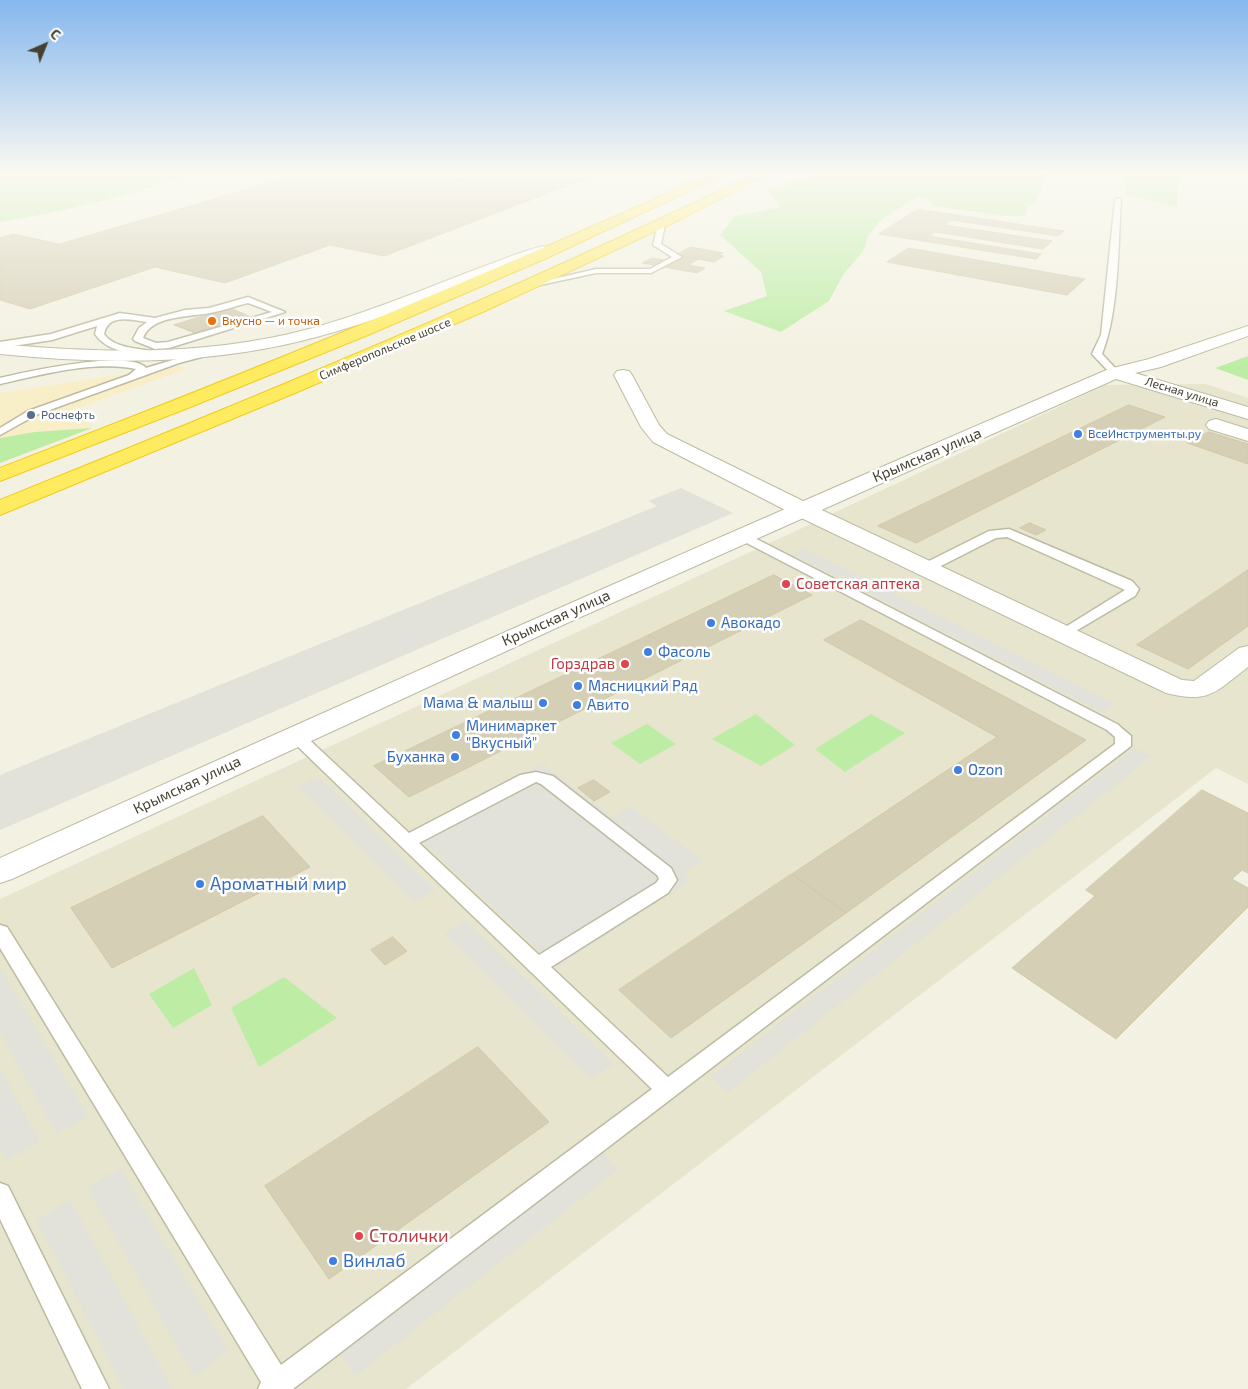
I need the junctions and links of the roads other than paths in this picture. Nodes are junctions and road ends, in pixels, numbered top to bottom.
1 (574, 239) edge
2 (578, 239) edge
3 (631, 239) edge
4 (658, 239) edge
5 (1115, 239) edge
6 (532, 285) junction
7 (109, 318) junction
8 (155, 321) junction
9 (1248, 331) edge
10 (1248, 346) edge
11 (0, 347) edge
12 (222, 349) junction
13 (160, 354) junction
14 (1115, 373) junction
15 (623, 375) dead end
16 (131, 377) junction
17 (0, 381) edge
18 (1248, 413) edge
19 (1216, 425) dead end
20 (0, 432) edge
21 (1248, 435) edge
22 (0, 475) edge
23 (0, 508) edge
24 (801, 509) junction
25 (741, 535) junction
26 (926, 568) junction
27 (1064, 634) junction
28 (1248, 654) edge
29 (295, 736) junction
30 (406, 842) junction
31 (0, 871) edge
32 (0, 932) edge
33 (537, 966) junction
34 (668, 1090) junction
35 (3, 1207) edge
36 (274, 1387) edge
37 (96, 1389) edge

1 - 12 street
2 - 22 highway, Симферопольское шоссе
3 - 6 highway, Симферопольское шоссе
4 - 6 lane
5 - 14 lane
6 - 23 highway, Симферопольское шоссе
7 - 8 lane
7 - 11 lane
7 - 13 lane
8 - 8 lane
9 - 14 street
10 - 14 street
11 - 13 street
12 - 13 street
12 - 16 lane
14 - 18 street, Лесная улица
14 - 24 street, Крымская улица
15 - 24 street
16 - 17 lane
16 - 20 lane
19 - 21 street
24 - 25 street, Крымская улица
24 - 26 street
25 - 29 street, Крымская улица
25 - 34 lane
26 - 27 street
26 - 27 lane
27 - 28 street
29 - 30 lane
29 - 31 street, Крымская улица
30 - 33 lane
30 - 33 lane
32 - 36 lane
33 - 34 lane
34 - 36 lane
35 - 37 lane

